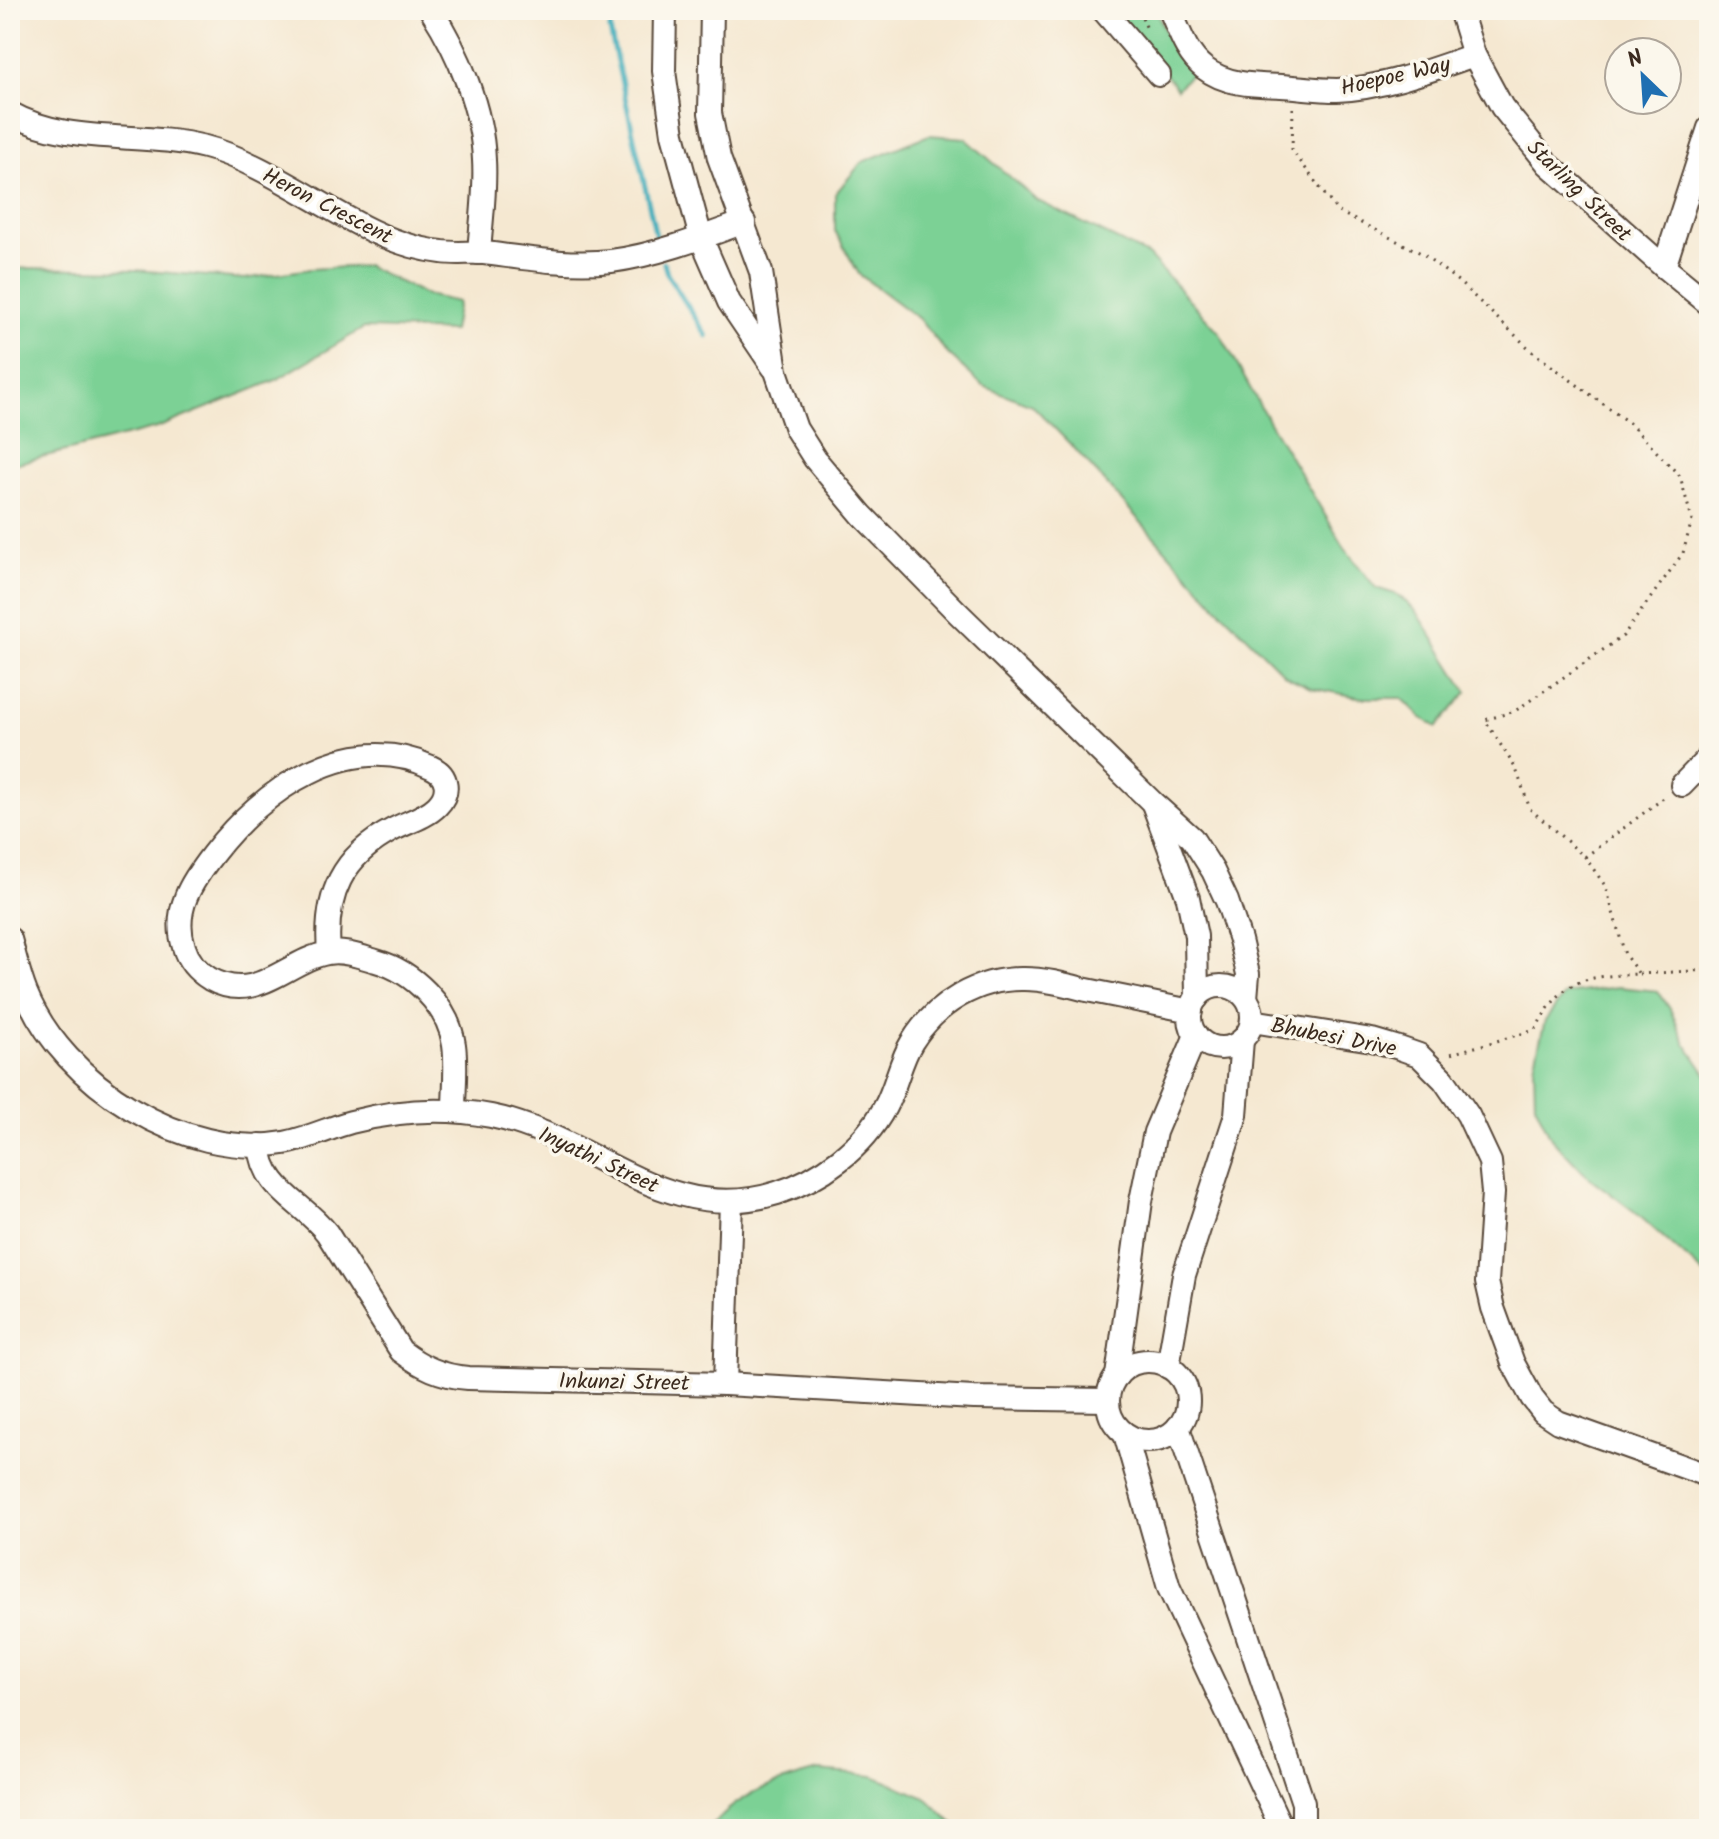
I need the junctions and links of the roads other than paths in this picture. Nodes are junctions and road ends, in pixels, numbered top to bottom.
1 (431, 10) edge
2 (665, 10) edge
3 (712, 10) edge
4 (1103, 10) edge
5 (1170, 10) edge
6 (1460, 10) edge
7 (1474, 55) junction
8 (1159, 75) dead end
9 (16, 120) edge
10 (1709, 128) edge
11 (744, 222) junction
12 (701, 238) junction
13 (479, 253) junction
14 (1664, 267) junction
15 (1709, 304) edge
16 (776, 371) junction
17 (1709, 757) edge
18 (1682, 785) road end
19 (1153, 803) junction
20 (10, 939) edge
21 (329, 952) junction
22 (1246, 998) junction
23 (1194, 1004) junction
24 (1247, 1030) junction
25 (1196, 1035) junction
26 (454, 1111) junction
27 (260, 1145) junction
28 (731, 1201) junction
29 (1168, 1367) junction
30 (1117, 1376) junction
31 (725, 1384) junction
32 (1107, 1400) junction
33 (1178, 1427) junction
34 (1125, 1434) junction
35 (1709, 1476) edge
36 (1282, 1829) edge
37 (1303, 1829) edge

1 - 13 street
2 - 12 street
3 - 11 street
4 - 8 street
5 - 7 street, Hoepoe Way
6 - 7 street, Starling Street
7 - 14 street, Starling Street
9 - 13 street, Heron Crescent
10 - 14 street
11 - 12 street, Heron Crescent
11 - 16 street
12 - 13 street, Heron Crescent
12 - 16 street
14 - 15 street, Starling Street
16 - 19 street
17 - 18 street
19 - 22 street
19 - 23 street
20 - 27 street, Inyathi Street
21 - 21 street
21 - 26 street
22 - 23 street
22 - 24 street
23 - 25 street
23 - 28 street, Inyathi Street
24 - 25 street
24 - 29 street
24 - 35 street, Bhubesi Drive
25 - 30 street
26 - 27 street, Inyathi Street
26 - 28 street, Inyathi Street
27 - 31 street, Inkunzi Street
28 - 31 street
29 - 30 street
29 - 33 street
30 - 32 street
31 - 32 street, Inkunzi Street
32 - 34 street
33 - 34 street
33 - 37 street
34 - 36 street

